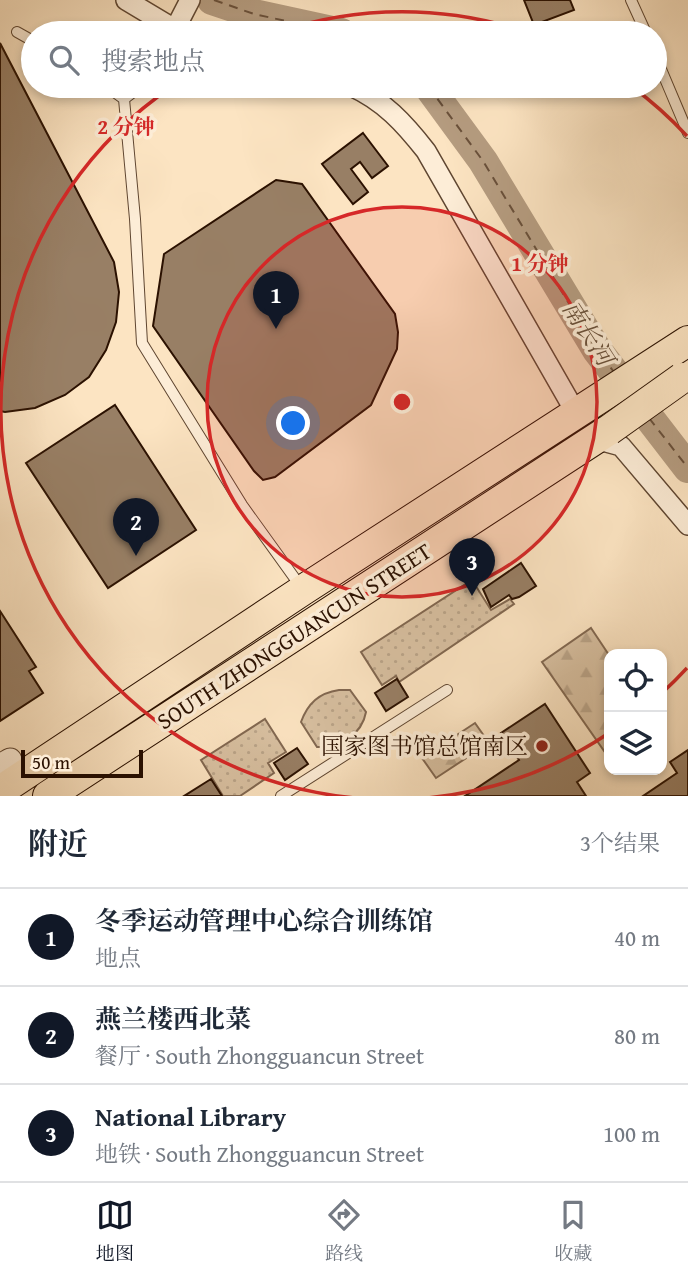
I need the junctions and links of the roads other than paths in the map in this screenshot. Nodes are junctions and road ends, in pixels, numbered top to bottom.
1 (125, 0) edge
2 (190, 0) edge
3 (631, 0) edge
4 (159, 21) edge
5 (181, 21) edge
6 (641, 21) edge
7 (17, 32) dead end
8 (21, 34) edge
9 (667, 83) edge
10 (372, 98) edge
11 (124, 99) edge
12 (688, 133) edge
13 (681, 362) edge
14 (585, 407) junction
15 (602, 435) junction
16 (688, 525) edge
17 (303, 590) junction
18 (447, 690) dead end
19 (69, 745) junction
20 (5, 763) edge
21 (0, 791) edge
22 (48, 796) edge
23 (281, 796) edge

1 - 4 street
2 - 5 street
3 - 6 lane
7 - 8 lane
9 - 12 lane
10 - 14 street
11 - 17 lane
13 - 14 main road, SOUTH ZHONGGUANCUN STREET
13 - 15 main road, SOUTH ZHONGGUANCUN STREET, bridge
14 - 17 main road, SOUTH ZHONGGUANCUN STREET
15 - 16 street
15 - 22 main road, SOUTH ZHONGGUANCUN STREET
17 - 19 main road, SOUTH ZHONGGUANCUN STREET
18 - 23 lane
19 - 20 main road
19 - 21 main road, SOUTH ZHONGGUANCUN STREET

